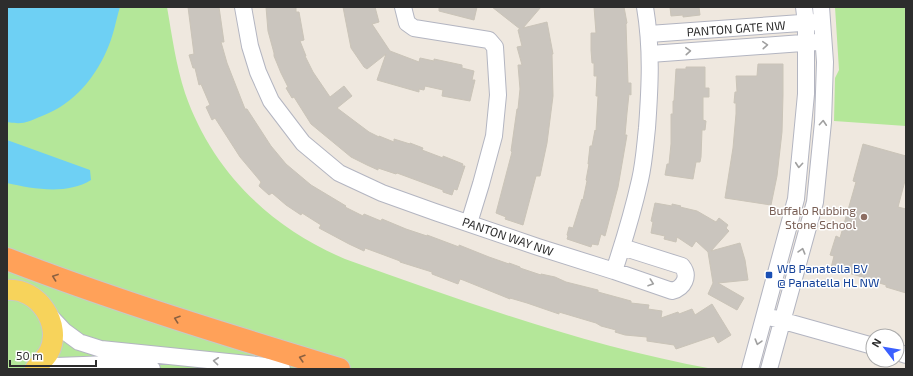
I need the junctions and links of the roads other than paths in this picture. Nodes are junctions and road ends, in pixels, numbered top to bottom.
1 (243, 7) edge
2 (403, 7) edge
3 (646, 7) edge
4 (804, 7) edge
5 (822, 15) edge
6 (806, 23) junction
7 (649, 34) junction
8 (824, 41) junction
9 (806, 42) junction
10 (650, 54) junction
11 (468, 223) junction
12 (622, 247) junction
13 (7, 259) edge
14 (614, 270) junction
15 (7, 290) edge
16 (49, 315) junction
17 (765, 316) junction
18 (782, 321) junction
19 (865, 344) edge
20 (35, 369) edge
21 (152, 369) edge
22 (282, 369) edge
23 (339, 369) edge
24 (750, 369) edge
25 (769, 369) edge

1 - 11 street, PANTON WAY NW
2 - 11 street
3 - 7 street
4 - 6 street
5 - 6 street, PANTON GATE NW
5 - 8 street
6 - 7 street, PANTON GATE NW
6 - 9 street
7 - 10 street
8 - 9 street, PANTON GATE NW
18 -> 8 street
10 -> 9 street, PANTON GATE NW
9 -> 17 street
10 - 12 street
11 - 14 street, PANTON WAY NW
12 - 14 street
14 -> 12 street, PANTON WAY NW
23 -> 13 highway
15 - 16 main road
16 - 20 main road
22 -> 16 street
17 - 18 street
17 -> 24 street
18 - 19 street
18 - 25 street
20 - 21 street

